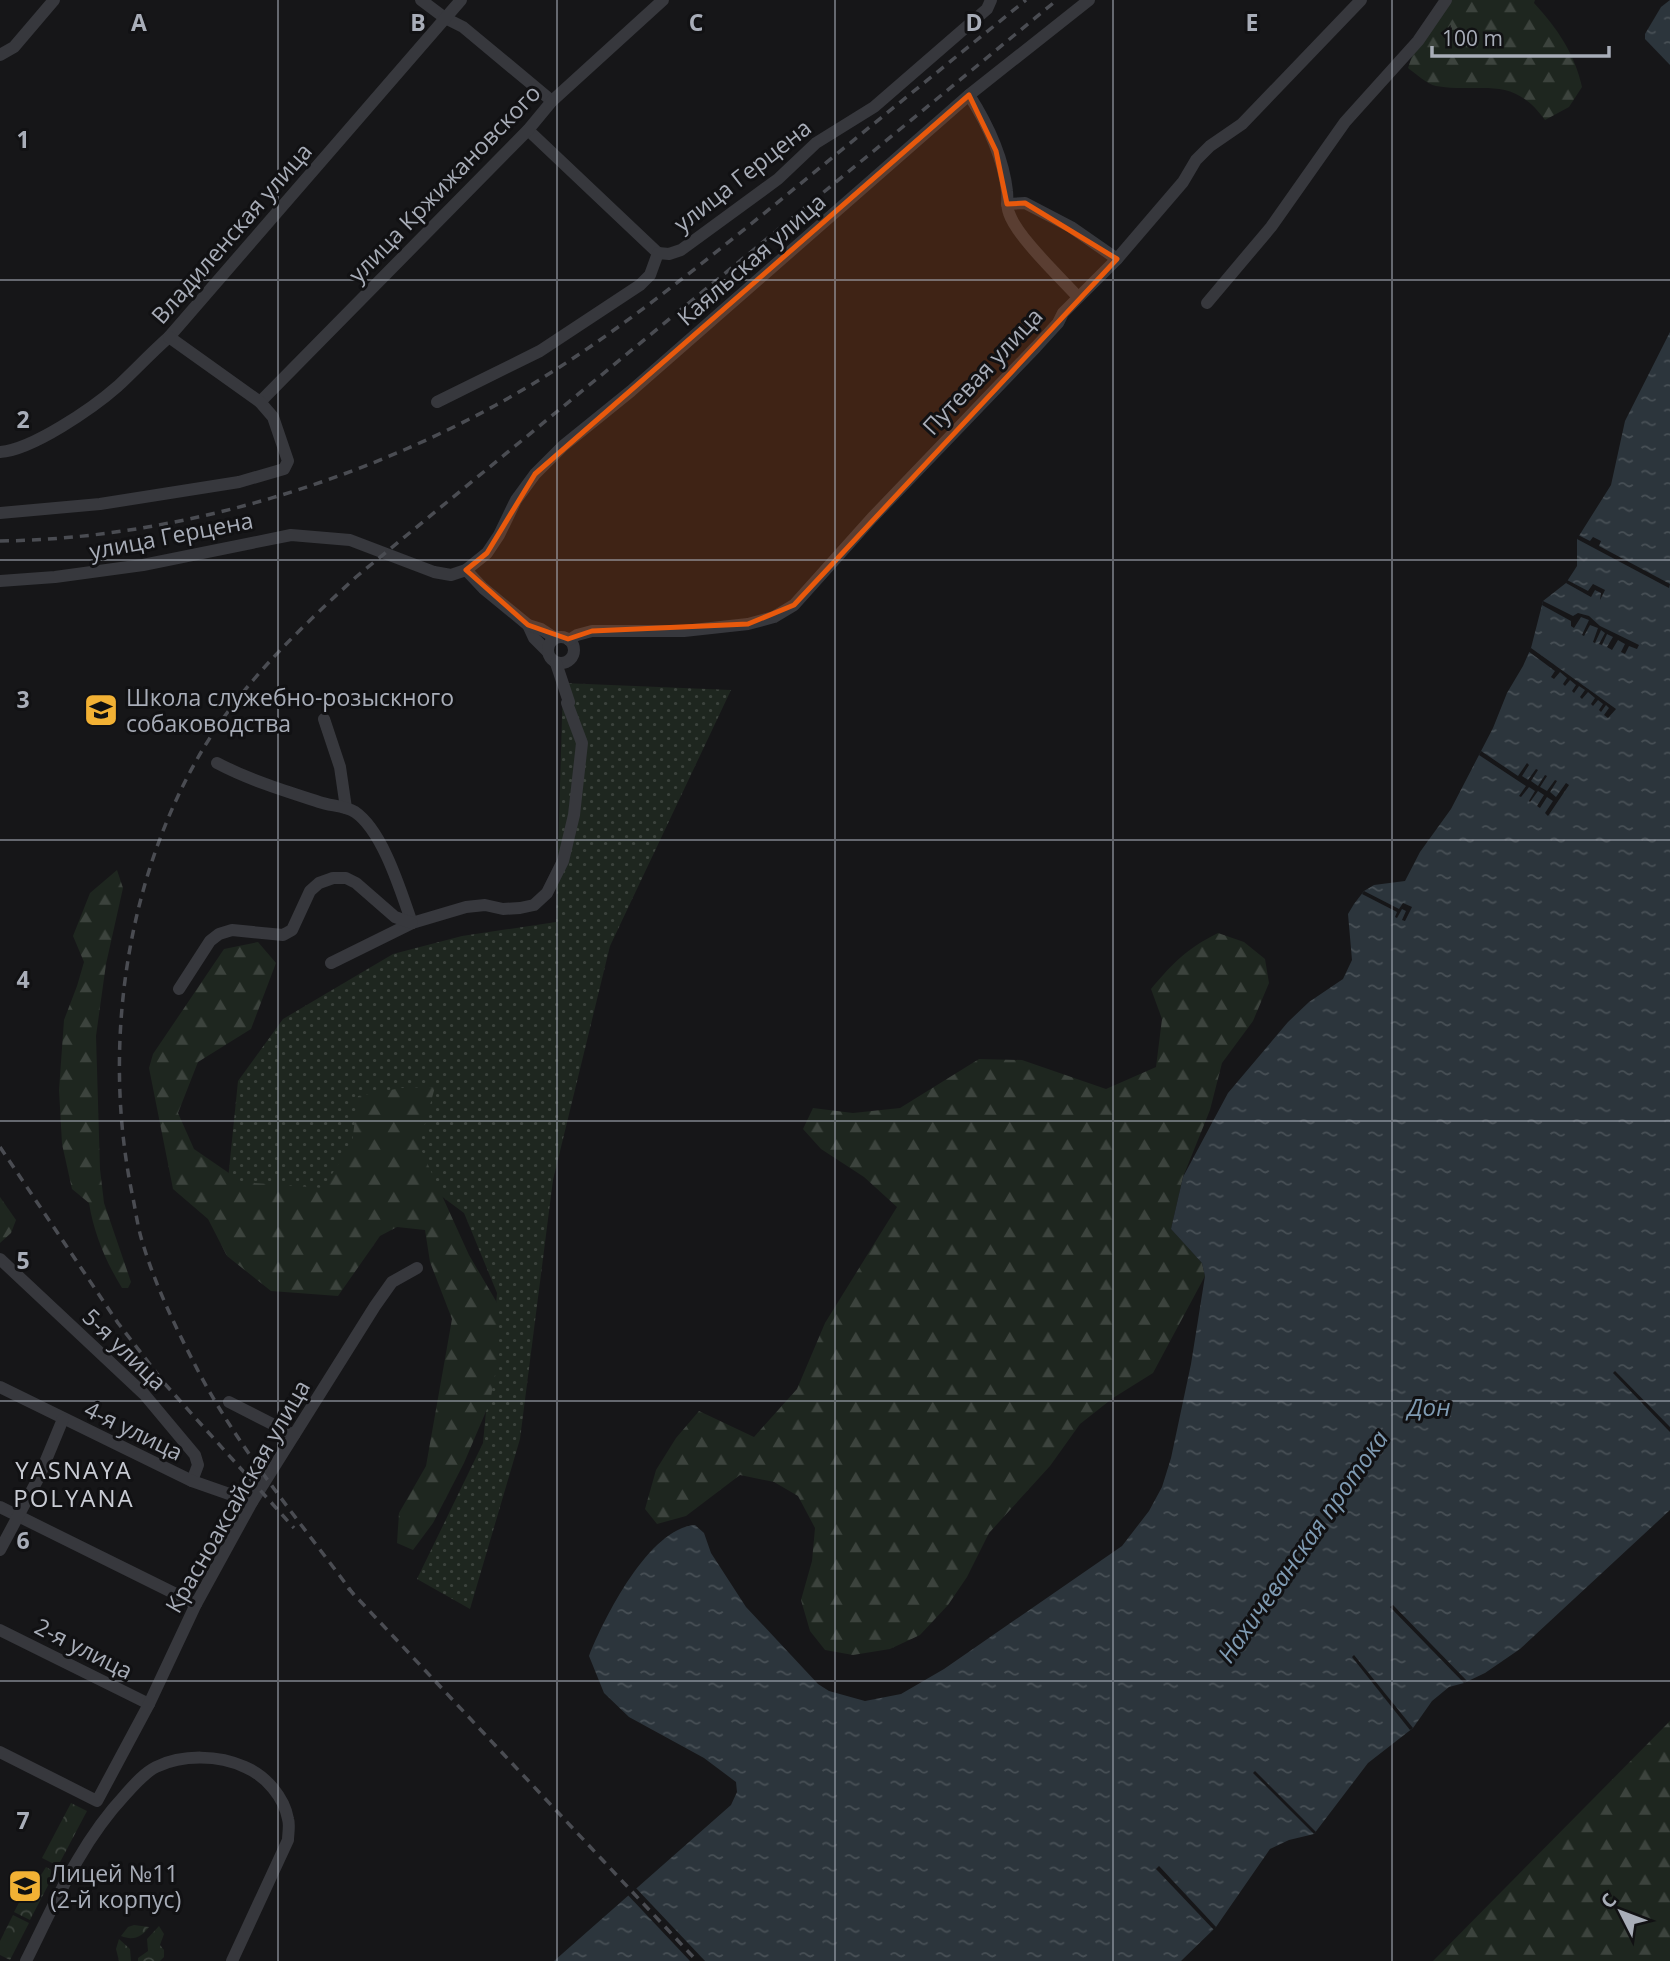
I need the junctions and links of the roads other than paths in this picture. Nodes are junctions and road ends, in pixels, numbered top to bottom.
1 (54, 0) edge
2 (421, 0) edge
3 (461, 0) edge
4 (663, 0) edge
5 (991, 0) edge
6 (1089, 0) edge
7 (1361, 0) edge
8 (1446, 0) edge
9 (444, 18) junction
10 (0, 55) edge
11 (969, 94) junction
12 (552, 101) junction
13 (528, 130) junction
14 (1007, 204) junction
15 (658, 253) junction
16 (1117, 259) junction
17 (1078, 298) junction
18 (1208, 303) dead end
19 (169, 337) junction
20 (260, 402) junction
21 (437, 402) dead end
22 (0, 452) edge
23 (0, 513) edge
24 (466, 570) junction
25 (0, 582) edge
26 (528, 625) junction
27 (555, 638) junction
28 (569, 640) junction
29 (547, 651) junction
30 (556, 663) junction
31 (324, 719) dead end
32 (217, 764) dead end
33 (346, 808) junction
34 (412, 923) junction
35 (331, 963) dead end
36 (179, 989) dead end
37 (0, 1259) edge
38 (417, 1268) dead end
39 (0, 1387) edge
40 (229, 1402) dead end
41 (63, 1419) junction
42 (294, 1435) junction
43 (192, 1481) junction
44 (252, 1502) junction
45 (0, 1507) edge
46 (18, 1516) junction
47 (0, 1550) edge
48 (196, 1604) junction
49 (0, 1630) edge
50 (149, 1704) junction
51 (0, 1752) edge
52 (26, 1961) edge
53 (232, 1961) edge

1 - 10 street
2 - 9 street
3 - 9 street, Владиленская улица
4 - 12 street, улица Кржижановского
5 - 15 street, улица Герцена
6 - 11 street, Каяльская улица
7 - 16 street, Путевая улица
8 - 18 street
9 - 12 street
9 - 19 street, Владиленская улица
11 - 14 street
11 - 24 street, Каяльская улица
12 - 13 street, улица Кржижановского
13 - 15 street
13 - 20 street, улица Кржижановского
14 - 16 street
14 - 17 street
15 - 21 street, улица Герцена
16 - 17 street, Путевая улица
17 - 28 street, Путевая улица
19 - 20 street
19 - 22 street, Владиленская улица
20 - 23 street, улица Герцена
24 - 25 street, улица Герцена
24 - 26 street, Путевая улица
26 - 27 street, Путевая улица
26 - 29 street, Путевая улица
27 - 28 street, Путевая улица
27 - 29 street
28 - 30 street
29 - 30 street, Путевая улица
30 - 34 street, Путевая улица
31 - 33 street
32 - 33 street
33 - 34 street
34 - 35 street, Путевая улица
34 - 36 street
37 - 43 street, 5-я улица
38 - 42 street, Красноаксайская улица
39 - 41 street, 4-я улица
40 - 42 street
41 - 43 street, 4-я улица
41 - 46 street
42 - 44 street, Красноаксайская улица
43 - 44 street, 4-я улица
44 - 48 street, Красноаксайская улица
45 - 46 street
46 - 47 street
46 - 48 street
48 - 50 street, Красноаксайская улица
49 - 50 street, 2-я улица
50 - 51 street, Красноаксайская улица
52 - 53 street

